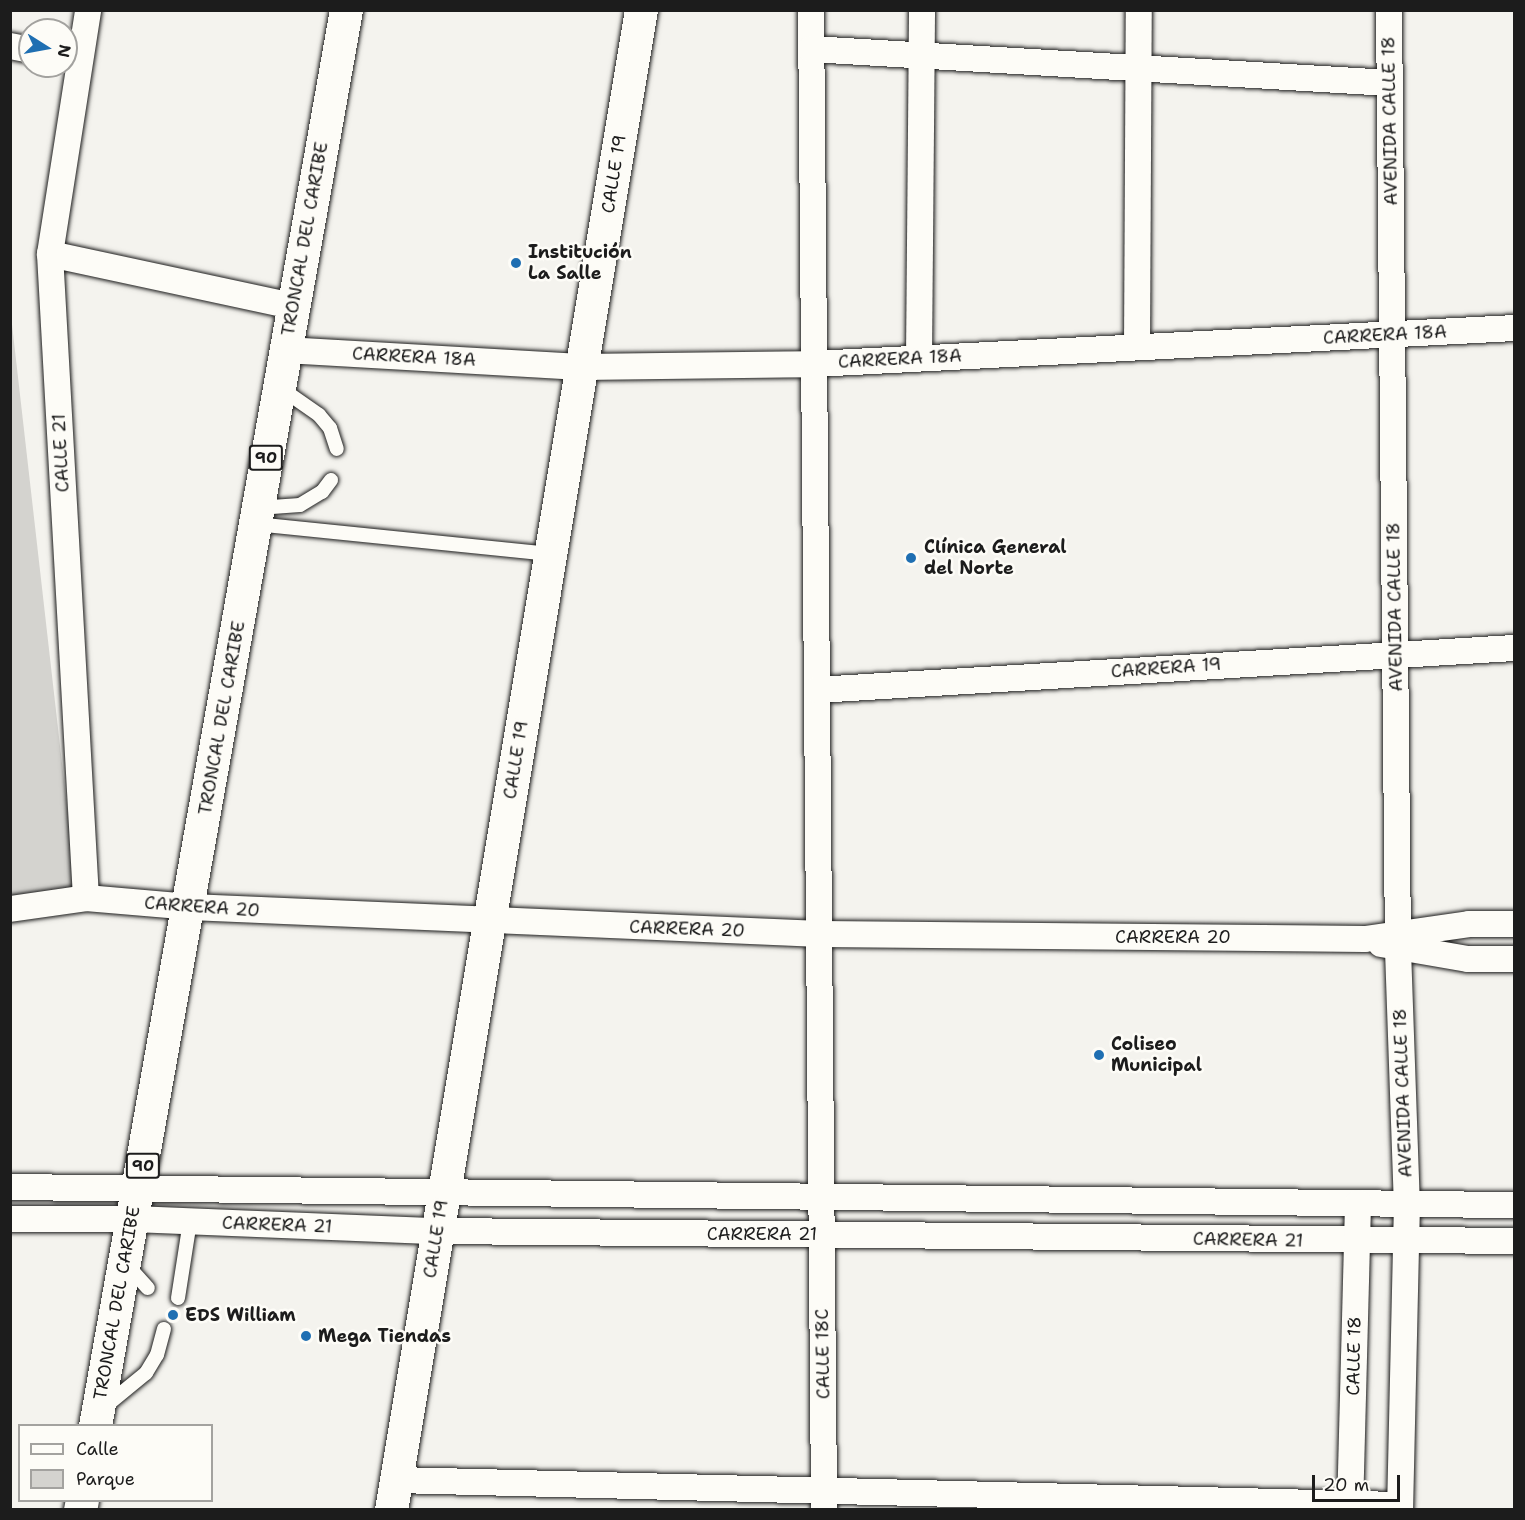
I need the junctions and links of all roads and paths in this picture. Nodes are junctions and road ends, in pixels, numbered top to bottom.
1 (88, 10) edge
2 (346, 10) edge
3 (641, 10) edge
4 (811, 10) edge
5 (922, 10) edge
6 (1139, 10) edge
7 (1389, 10) edge
8 (78, 43) edge
9 (811, 49) junction
10 (922, 56) junction
11 (1139, 69) junction
12 (71, 78) edge
13 (1390, 83) junction
14 (50, 254) junction
15 (293, 306) junction
16 (1515, 328) edge
17 (1392, 334) junction
18 (1137, 347) junction
19 (285, 350) junction
20 (919, 358) junction
21 (814, 364) junction
22 (581, 367) junction
23 (278, 387) junction
24 (337, 448) dead end
25 (331, 480) dead end
26 (257, 516) junction
27 (550, 554) junction
28 (1515, 648) edge
29 (1396, 653) junction
30 (817, 690) junction
31 (86, 898) junction
32 (190, 907) junction
33 (10, 909) edge
34 (489, 921) junction
35 (1515, 924) edge
36 (820, 934) junction
37 (1398, 941) junction
38 (1515, 959) edge
39 (10, 1187) edge
40 (444, 1194) junction
41 (822, 1198) junction
42 (1358, 1203) junction
43 (1407, 1203) junction
44 (136, 1204) junction
45 (1515, 1205) edge
46 (10, 1219) edge
47 (190, 1221) junction
48 (437, 1231) junction
49 (822, 1234) junction
50 (1406, 1240) junction
51 (1356, 1241) junction
52 (1515, 1241) edge
53 (125, 1263) junction
54 (148, 1288) dead end
55 (178, 1298) dead end
56 (164, 1329) dead end
57 (96, 1418) edge
58 (394, 1495) edge
59 (824, 1500) edge
60 (1350, 1507) edge
61 (1400, 1507) edge

1 - 8 street, CALLE 21
2 - 15 street, TRONCAL DEL CARIBE / 90
3 - 22 street, CALLE 19
4 - 9 street, CALLE 18C
5 - 10 street
6 - 11 street
7 - 13 street, AVENIDA CALLE 18
9 - 10 street
9 - 21 street, CALLE 18C
10 - 11 street
10 - 20 street
11 - 13 street
11 - 18 street
12 - 14 street, CALLE 21
13 - 17 street, AVENIDA CALLE 18
14 - 15 street
14 - 31 street, CALLE 21
15 - 19 street, TRONCAL DEL CARIBE / 90
16 - 17 street, CARRERA 18A
17 - 18 street, CARRERA 18A
17 - 29 street, AVENIDA CALLE 18
18 - 20 street, CARRERA 18A
19 - 22 street, CARRERA 18A
19 - 23 street, TRONCAL DEL CARIBE / 90
20 - 21 street, CARRERA 18A
21 - 22 street, CARRERA 18A
21 - 30 street, CALLE 18C
22 - 27 street, CALLE 19
23 - 24 lane
23 - 26 street, TRONCAL DEL CARIBE / 90
25 - 26 lane
26 - 27 lane
26 - 32 street, TRONCAL DEL CARIBE / 90
27 - 34 street, CALLE 19
28 - 29 street, CARRERA 19
29 - 30 street, CARRERA 19
29 - 37 street, AVENIDA CALLE 18
30 - 36 street, CALLE 18C
31 - 32 street, CARRERA 20
31 - 33 street, CARRERA 20
32 - 34 street, CARRERA 20
32 - 44 street, TRONCAL DEL CARIBE / 90
34 - 36 street, CARRERA 20
34 - 40 street, CALLE 19
35 - 37 street, CARRERA 20
36 - 37 street, CARRERA 20
36 - 41 street, CALLE 18C
37 - 38 street, CARRERA 20
37 - 43 street, AVENIDA CALLE 18
39 - 44 street, CARRERA 21
40 - 41 street, CARRERA 21
40 - 44 street, CARRERA 21
40 - 48 street, CALLE 19
41 - 42 street, CARRERA 21
41 - 49 street, CALLE 18C
42 - 43 street, CARRERA 21
42 - 51 street, CALLE 18
43 - 45 street, CARRERA 21
43 - 50 street
44 - 46 street, CARRERA 21
44 - 47 street, CARRERA 21
44 - 53 street, TRONCAL DEL CARIBE / 90
47 - 48 street, CARRERA 21
47 - 55 lane
48 - 49 street, CARRERA 21
48 - 58 street, CALLE 19
49 - 51 street, CARRERA 21
49 - 59 street, CALLE 18C
50 - 51 street, CARRERA 21
50 - 52 street, CARRERA 21
50 - 61 street
51 - 60 street, CALLE 18
53 - 54 lane
53 - 57 street, TRONCAL DEL CARIBE / 90
56 - 57 lane
58 - 59 street
59 - 60 street
60 - 61 street

